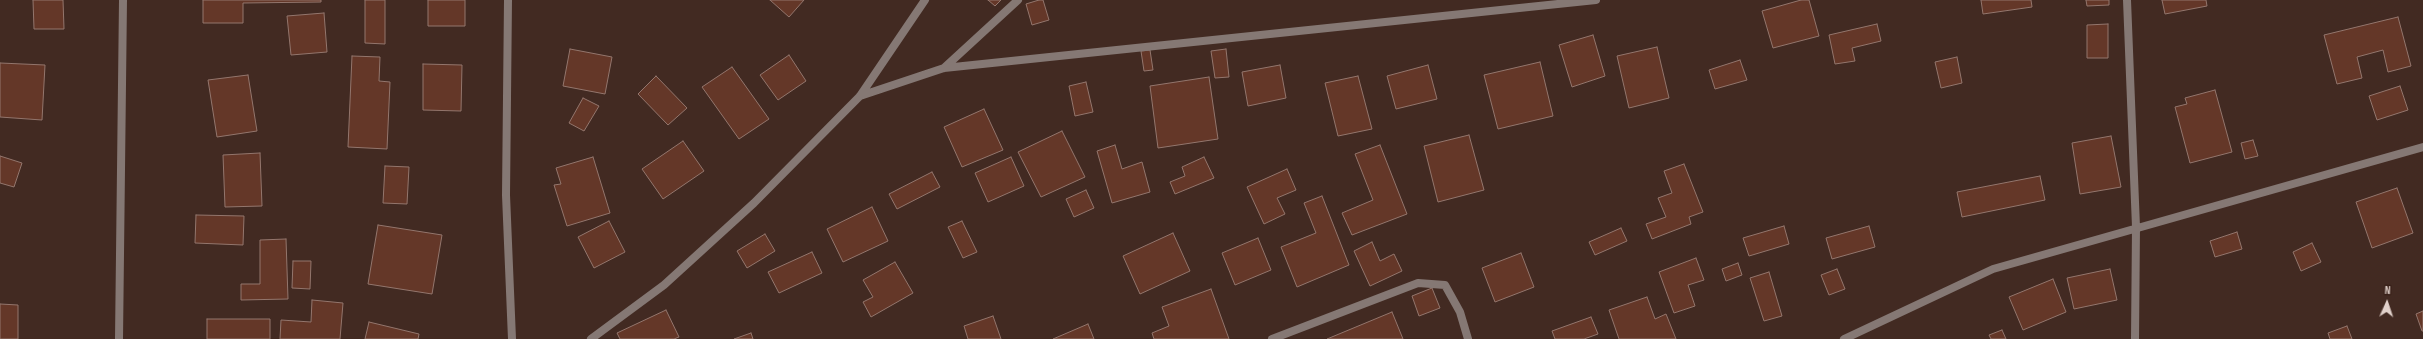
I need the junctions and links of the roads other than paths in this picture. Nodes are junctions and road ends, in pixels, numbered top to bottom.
1 (123, 0) edge
2 (508, 0) edge
3 (925, 0) edge
4 (1018, 0) edge
5 (1596, 0) edge
6 (2127, 0) edge
7 (944, 68) junction
8 (860, 96) junction
9 (2423, 147) edge
10 (2136, 227) junction
11 (119, 339) edge
12 (512, 339) edge
13 (591, 339) edge
14 (1272, 339) edge
15 (1468, 339) edge
16 (1844, 339) edge
17 (2135, 339) edge

1 - 11 street
2 - 12 street
3 - 8 street
4 - 7 street
5 - 7 street
6 - 10 street
7 - 8 street
8 - 13 street
9 - 10 street
10 - 16 street
10 - 17 street
14 - 15 street

